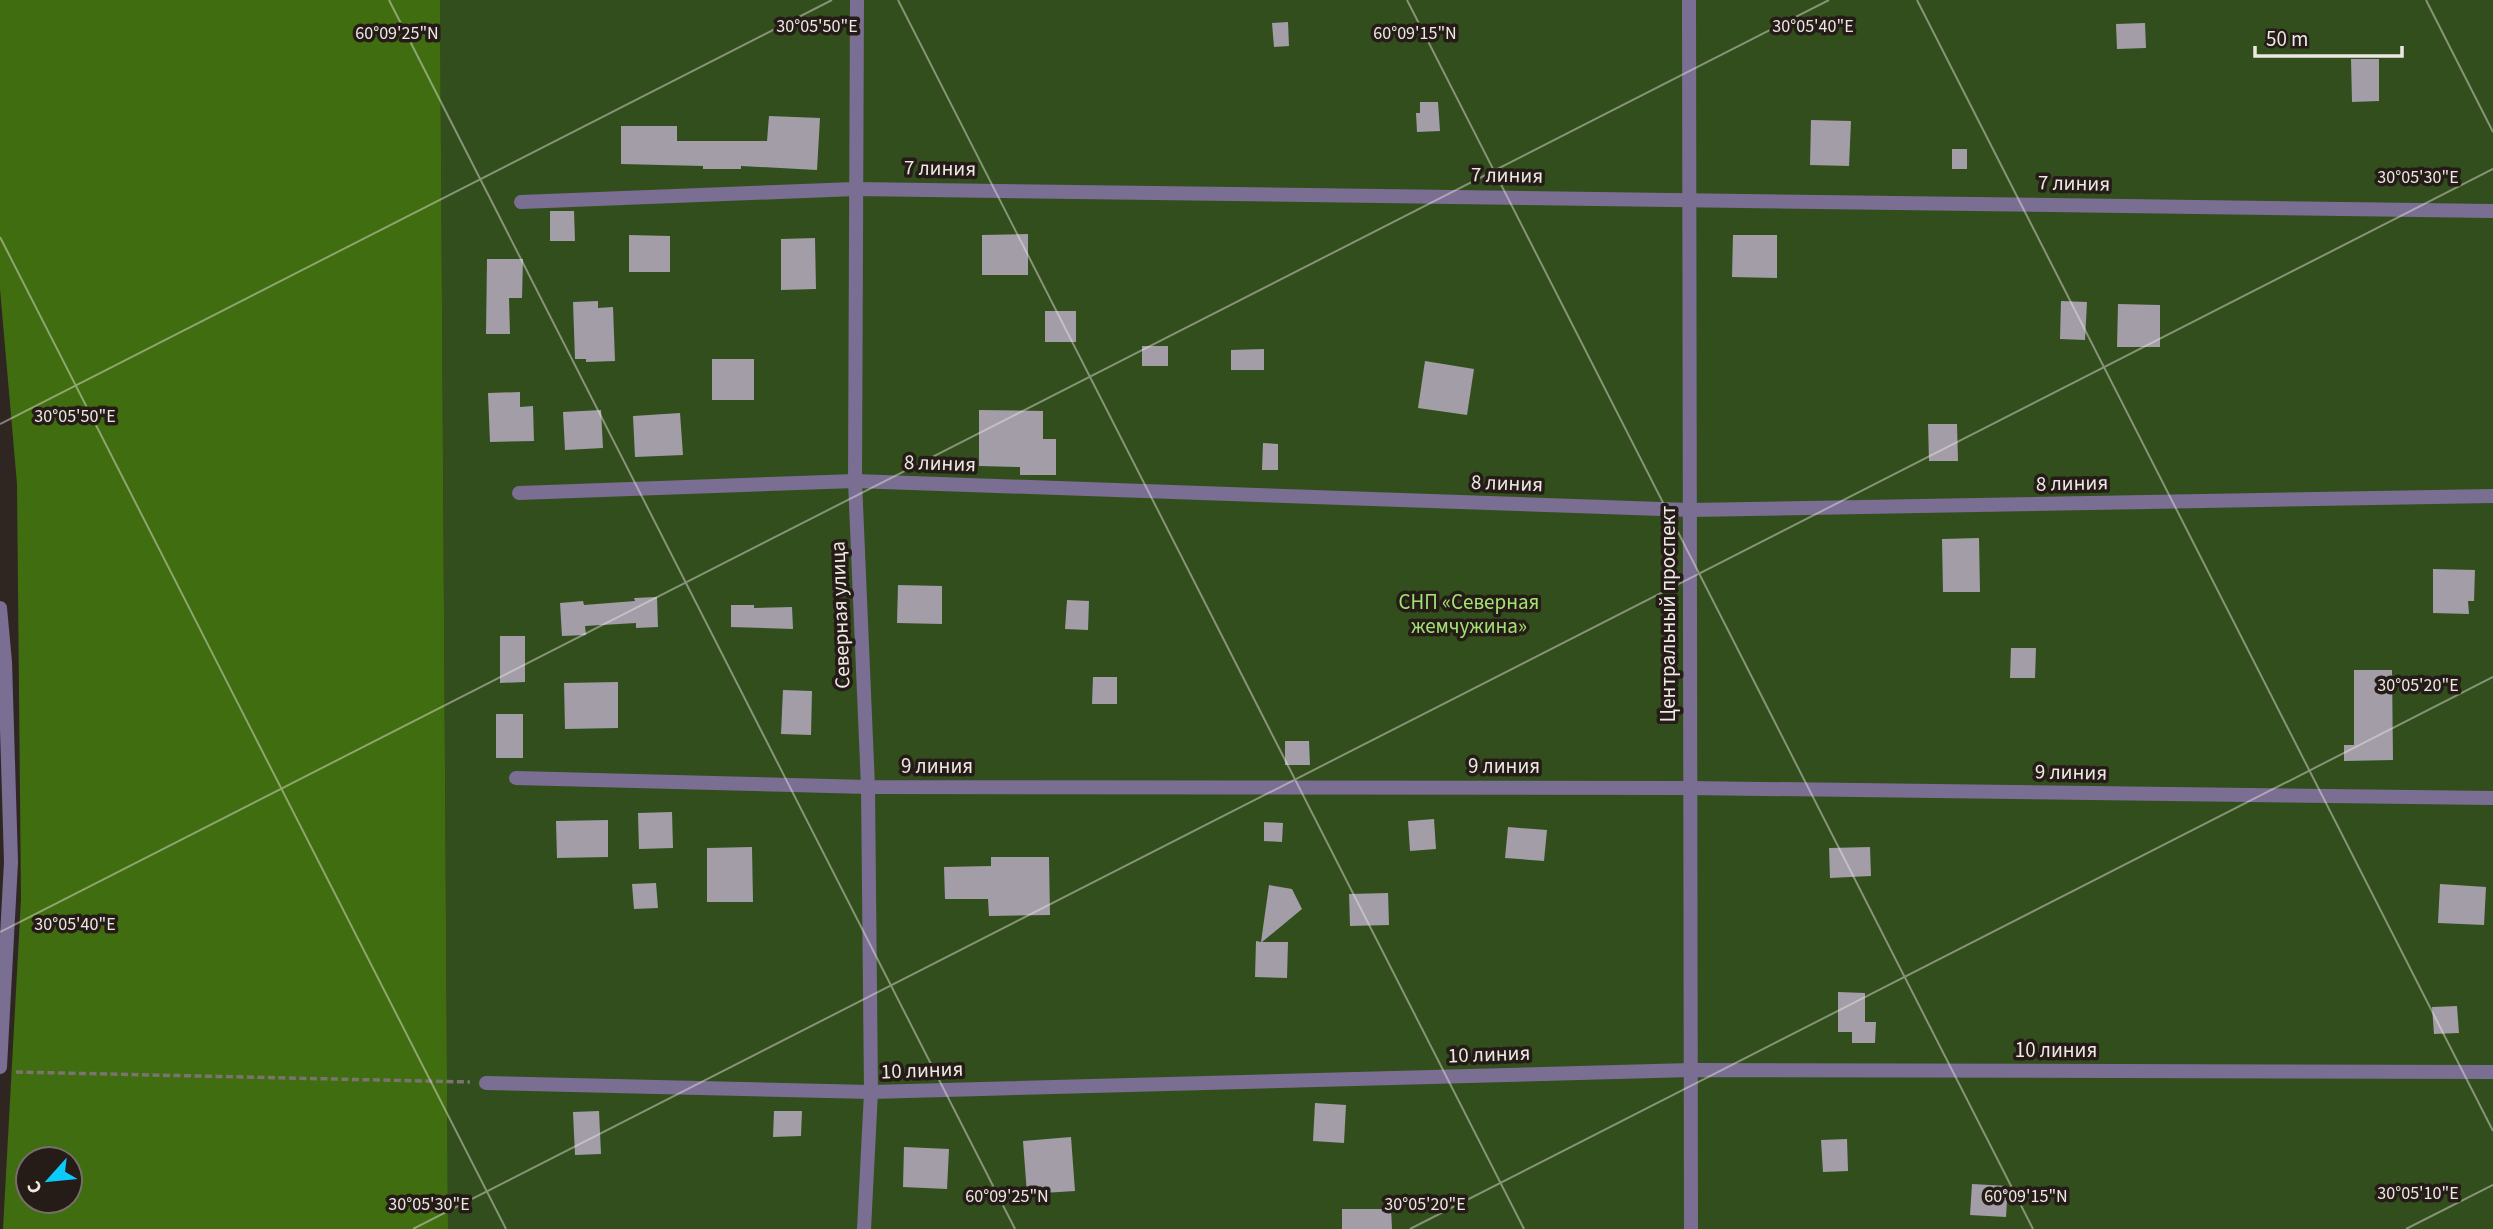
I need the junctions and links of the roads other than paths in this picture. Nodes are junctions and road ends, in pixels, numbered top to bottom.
1 (857, 0) edge
2 (1689, 0) edge
3 (855, 188) junction
4 (1689, 198) junction
5 (521, 202) dead end
6 (2493, 211) edge
7 (855, 481) junction
8 (519, 493) dead end
9 (2493, 496) edge
10 (1690, 510) junction
11 (0, 608) edge
12 (516, 778) dead end
13 (868, 787) junction
14 (1689, 788) junction
15 (2493, 798) edge
16 (7, 1070) edge
17 (1690, 1070) junction
18 (2493, 1072) edge
19 (486, 1083) road end
20 (871, 1092) junction
21 (864, 1229) edge
22 (1691, 1229) edge

1 - 3 street, Северная улица
2 - 4 street, Центральный проспект
3 - 4 street, 7 линия
3 - 5 street, 7 линия
3 - 7 street, Северная улица
4 - 6 street, 7 линия
4 - 10 street, Центральный проспект
7 - 8 street, 8 линия
7 - 10 street, 8 линия
7 - 13 street, Северная улица
9 - 10 street, 8 линия
10 - 14 street, Центральный проспект
11 - 16 street
12 - 13 street, 9 линия
13 - 14 street, 9 линия
13 - 20 street, Северная улица
14 - 15 street, 9 линия
14 - 17 street, Центральный проспект
17 - 18 street, 10 линия
17 - 20 street, 10 линия
17 - 22 street, Центральный проспект
19 - 20 street, 10 линия
20 - 21 street, Северная улица

